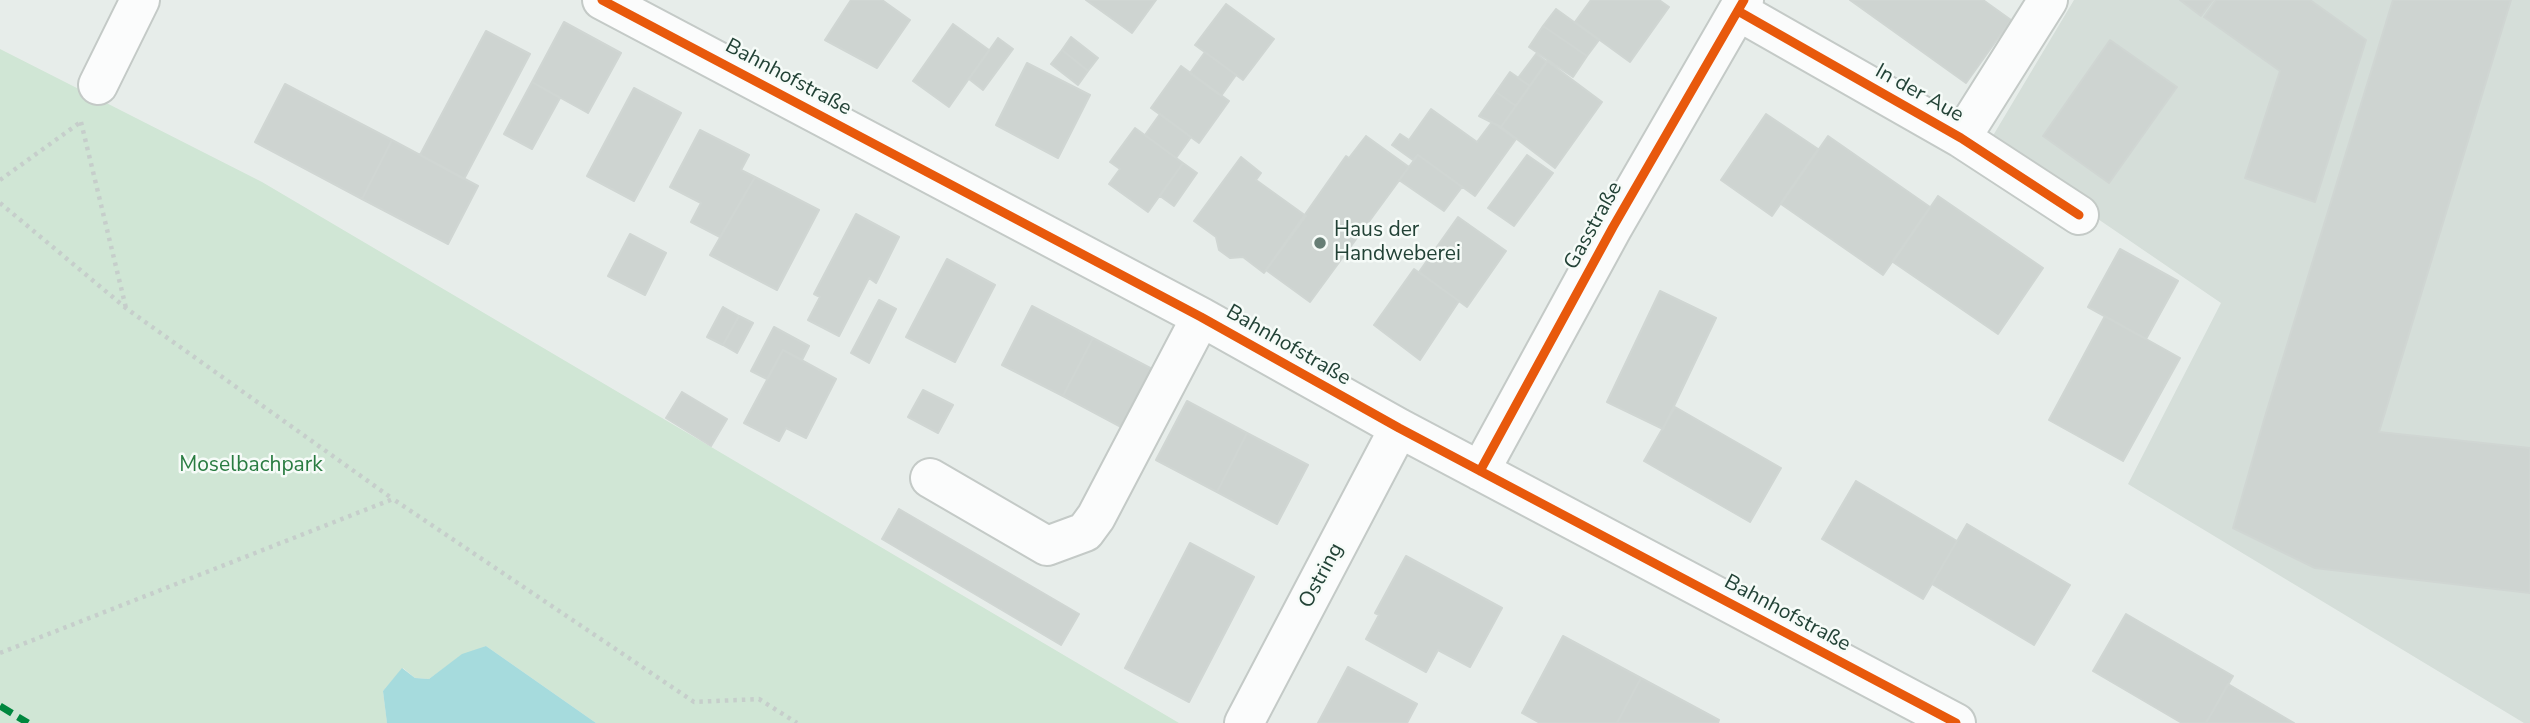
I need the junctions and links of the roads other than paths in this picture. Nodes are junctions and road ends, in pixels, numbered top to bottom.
1 (140, 0) edge
2 (602, 0) edge
3 (2048, 0) edge
4 (1741, 6) edge
5 (99, 85) road end
6 (1961, 138) junction
7 (2079, 215) dead end
8 (1201, 317) junction
9 (1399, 428) junction
10 (1480, 471) junction
11 (930, 478) dead end
12 (1244, 723) edge
13 (1956, 723) edge

1 - 5 street
2 - 8 street, Bahnhofstraße
3 - 6 street, In der Aue
4 - 6 street, In der Aue
4 - 10 street, Gasstraße
6 - 7 street, In der Aue
8 - 9 street, Bahnhofstraße
8 - 11 street
9 - 10 street, Bahnhofstraße
9 - 12 street, Ostring
10 - 13 street, Bahnhofstraße

